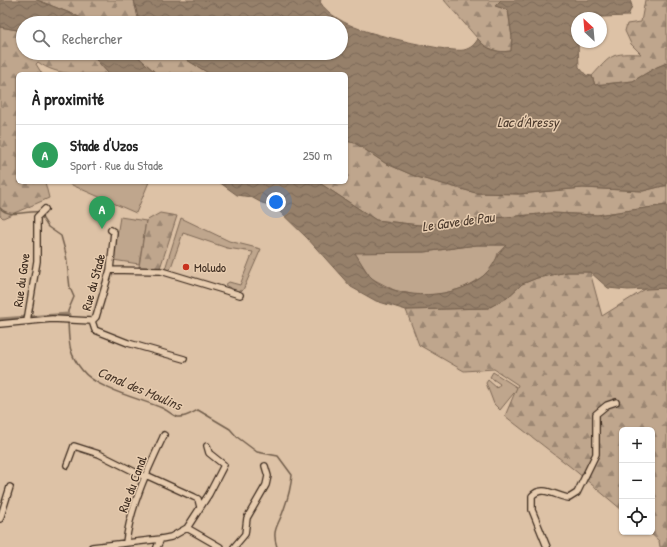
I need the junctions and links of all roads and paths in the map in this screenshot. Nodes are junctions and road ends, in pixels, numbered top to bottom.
1 (43, 211) dead end
2 (111, 230) dead end
3 (110, 270) junction
4 (240, 295) dead end
5 (27, 319) junction
6 (92, 321) junction
7 (0, 324) edge
8 (184, 359) dead end
9 (616, 402) dead end
10 (164, 435) dead end
11 (207, 446) dead end
12 (67, 465) dead end
13 (265, 466) dead end
14 (145, 478) junction
15 (10, 486) dead end
16 (208, 496) junction
17 (197, 498) junction
18 (200, 507) junction
19 (0, 519) edge
20 (187, 528) junction
21 (160, 539) junction
22 (126, 542) junction
23 (92, 547) edge
24 (157, 547) edge
25 (220, 547) edge
26 (234, 547) edge
27 (547, 547) edge

1 - 5 street, Rue du Gave
2 - 3 street, Rue du Stade
3 - 4 street
3 - 6 street, Rue du Stade
5 - 6 street, Rue du Stade
5 - 7 street, Rue du Stade
6 - 8 street
9 - 27 street
10 - 14 street, Rue du Canal
11 - 16 street
12 - 14 street
13 - 26 street
14 - 17 street
14 - 22 street, Rue du Canal
15 - 19 street
16 - 17 street
16 - 18 street
17 - 18 street
18 - 20 street
20 - 21 street
20 - 25 street
21 - 22 street
21 - 24 street
22 - 23 street

